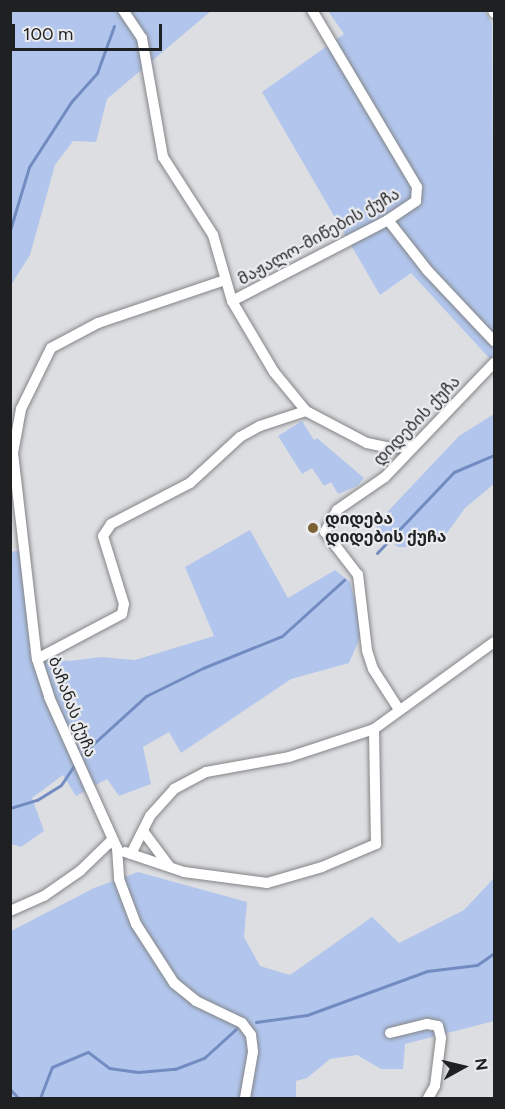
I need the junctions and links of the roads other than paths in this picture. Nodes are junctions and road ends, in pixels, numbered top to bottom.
1 (123, 10) edge
2 (312, 10) edge
3 (388, 219) junction
4 (225, 280) junction
5 (232, 301) junction
6 (495, 341) edge
7 (495, 363) edge
8 (306, 411) junction
9 (412, 446) junction
10 (495, 642) edge
11 (37, 659) junction
12 (398, 708) junction
13 (374, 729) junction
14 (143, 831) junction
15 (114, 844) junction
16 (131, 854) junction
17 (169, 866) junction
18 (10, 911) edge
19 (390, 1033) dead end
20 (245, 1098) edge
21 (428, 1098) edge

1 - 4 street
2 - 3 street, მაჟალო-მიწების ქუჩა
3 - 5 street, მაჟალო-მიწების ქუჩა
3 - 6 street
4 - 5 street
4 - 11 street, ბაჩანას ქუჩა
5 - 8 street
7 - 9 street, დიდების ქუჩა
8 - 9 street
8 - 11 street
9 - 12 street, დიდების ქუჩა
10 - 12 street
11 - 15 street, ბაჩანას ქუჩა
12 - 13 street
13 - 14 street
13 - 17 street
14 - 16 street
14 - 17 street
15 - 16 street
15 - 18 street
15 - 20 street, ბაჩანას ქუჩა
16 - 17 street
19 - 21 street

